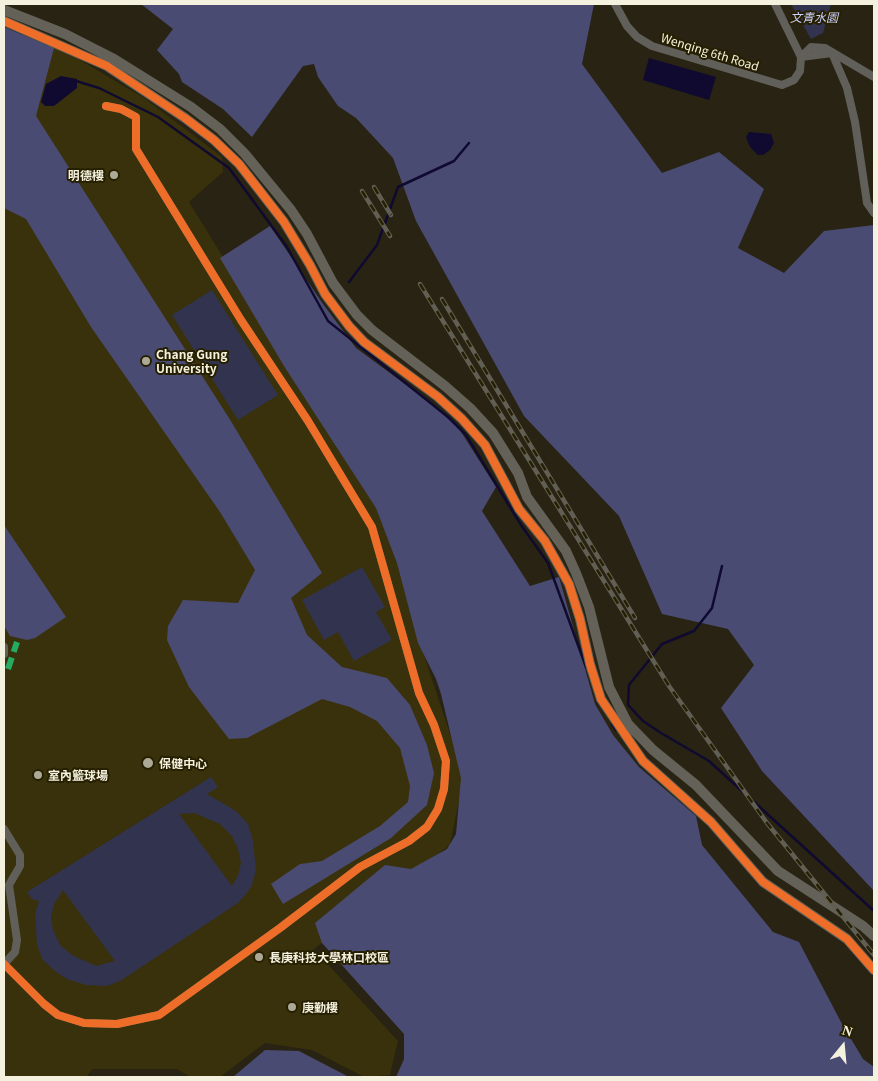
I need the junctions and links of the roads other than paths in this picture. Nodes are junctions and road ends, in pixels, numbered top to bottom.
1 (615, 4) edge
2 (775, 4) edge
3 (4, 10) edge
4 (4, 21) edge
5 (832, 53) junction
6 (801, 58) junction
7 (874, 77) edge
8 (106, 106) dead end
9 (874, 213) edge
10 (4, 648) edge
11 (4, 654) edge
12 (4, 828) edge
13 (874, 936) edge
14 (4, 964) edge
15 (874, 970) edge

1 - 6 street, Wenqing 6th Road
2 - 6 street
3 - 13 street
4 - 15 street
5 - 6 street
5 - 7 street
5 - 9 street
8 - 14 street
10 - 11 street
12 - 14 street

